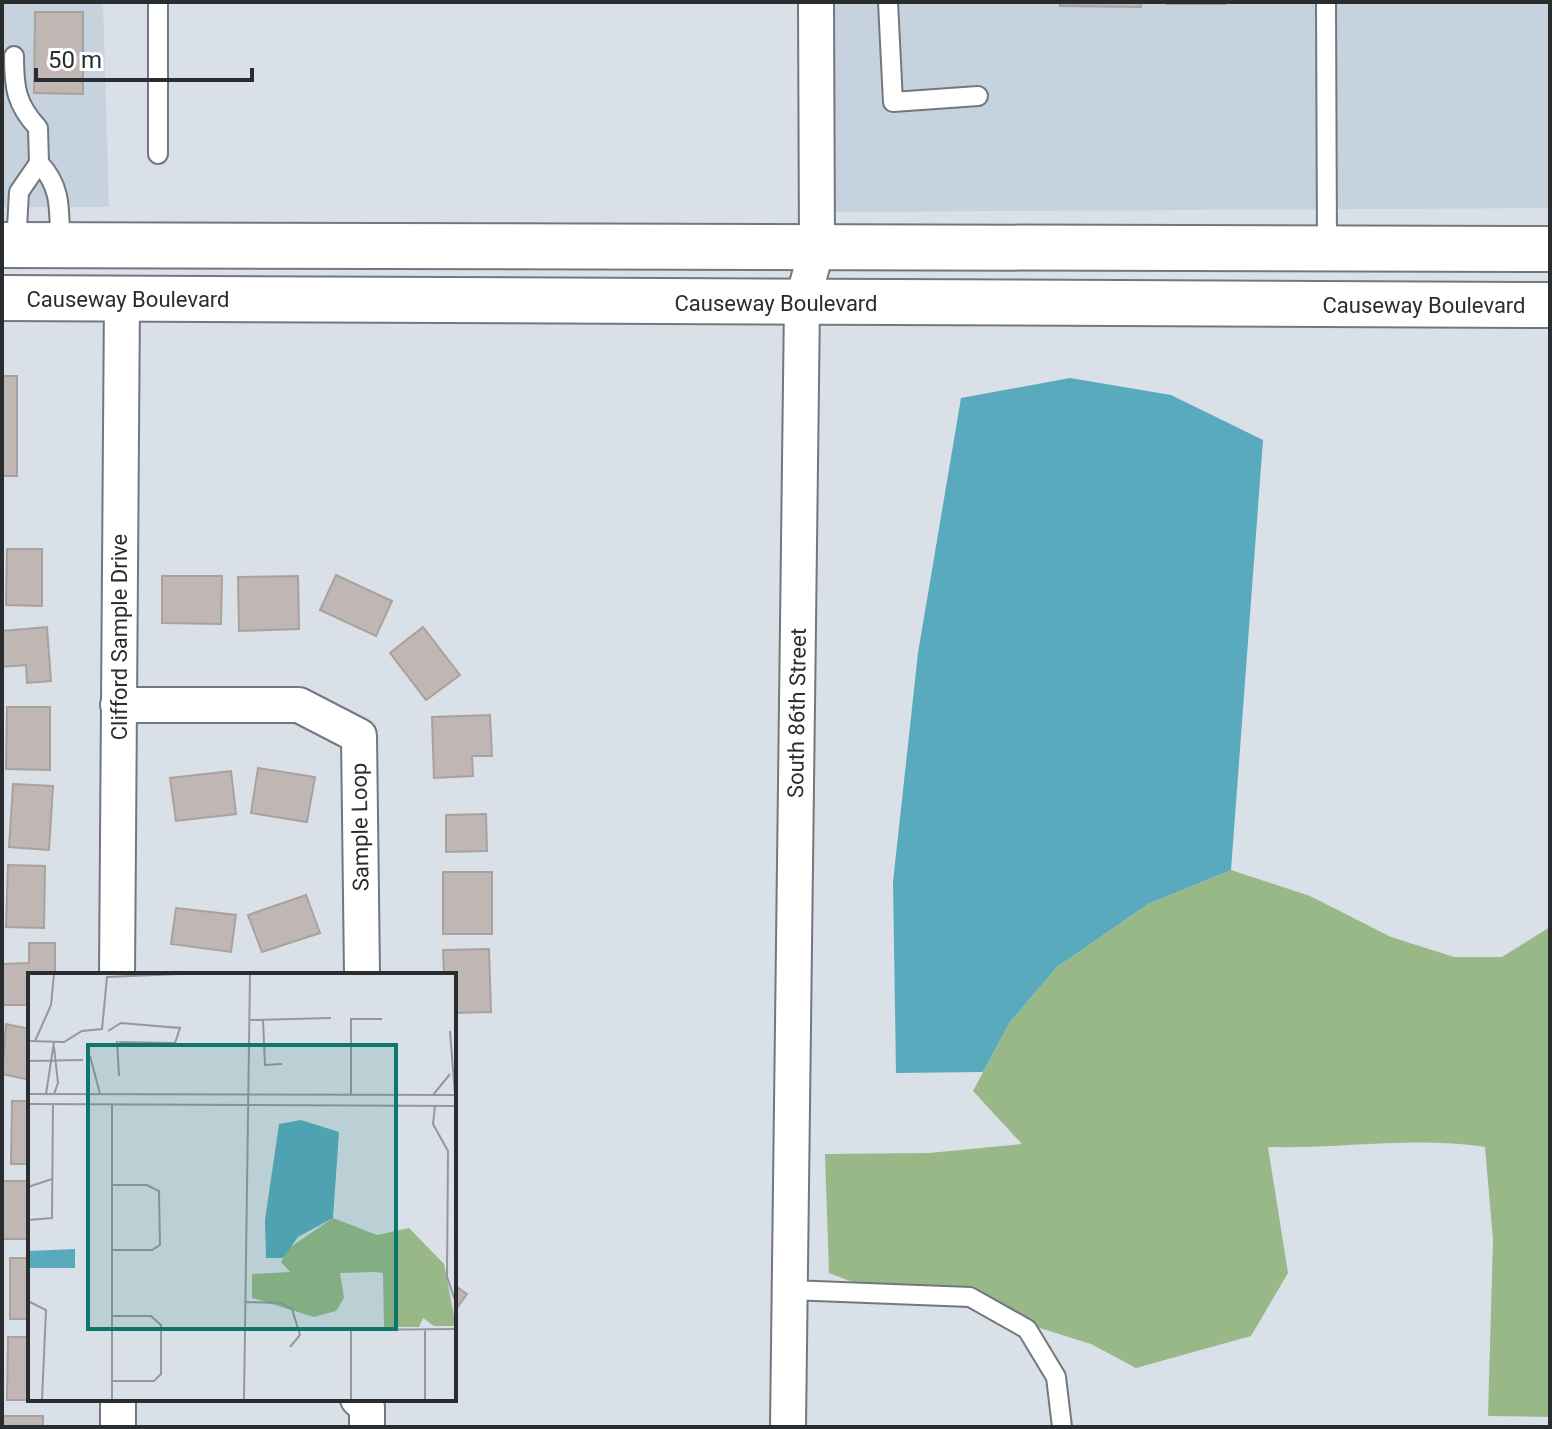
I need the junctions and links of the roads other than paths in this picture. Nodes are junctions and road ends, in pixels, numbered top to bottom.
1 (158, 2) edge
2 (816, 2) edge
3 (888, 2) edge
4 (1326, 2) edge
5 (14, 56) dead end
6 (978, 96) dead end
7 (158, 154) dead end
8 (39, 163) junction
9 (60, 246) junction
10 (223, 246) junction
11 (817, 248) junction
12 (1327, 248) junction
13 (1550, 249) edge
14 (7, 255) edge
15 (1550, 276) edge
16 (2, 298) edge
17 (122, 298) junction
18 (802, 303) junction
19 (1368, 305) junction
20 (1550, 305) edge
21 (118, 705) junction
22 (117, 973) edge
23 (362, 973) edge
24 (790, 1290) junction
25 (118, 1401) edge
26 (360, 1401) edge
27 (118, 1427) edge
28 (367, 1427) edge
29 (788, 1427) edge
30 (1062, 1427) edge

1 - 7 lane
2 - 11 street, South 86th Street
3 - 6 lane
4 - 12 lane
5 - 8 lane
8 - 9 lane
8 - 14 lane
9 - 10 main road
9 - 14 main road
10 - 11 main road
10 - 14 main road
11 - 12 main road
11 - 18 street, South 86th Street
12 - 13 main road
15 - 19 main road
16 - 17 main road, Causeway Boulevard
17 - 18 main road, Causeway Boulevard
17 - 21 street, Clifford Sample Drive
18 - 19 main road, Causeway Boulevard
18 - 24 street, South 86th Street
19 - 20 main road, Causeway Boulevard
21 - 22 street, Clifford Sample Drive
21 - 23 street, Sample Loop
24 - 29 street, South 86th Street
24 - 30 lane
25 - 27 street
26 - 28 street

